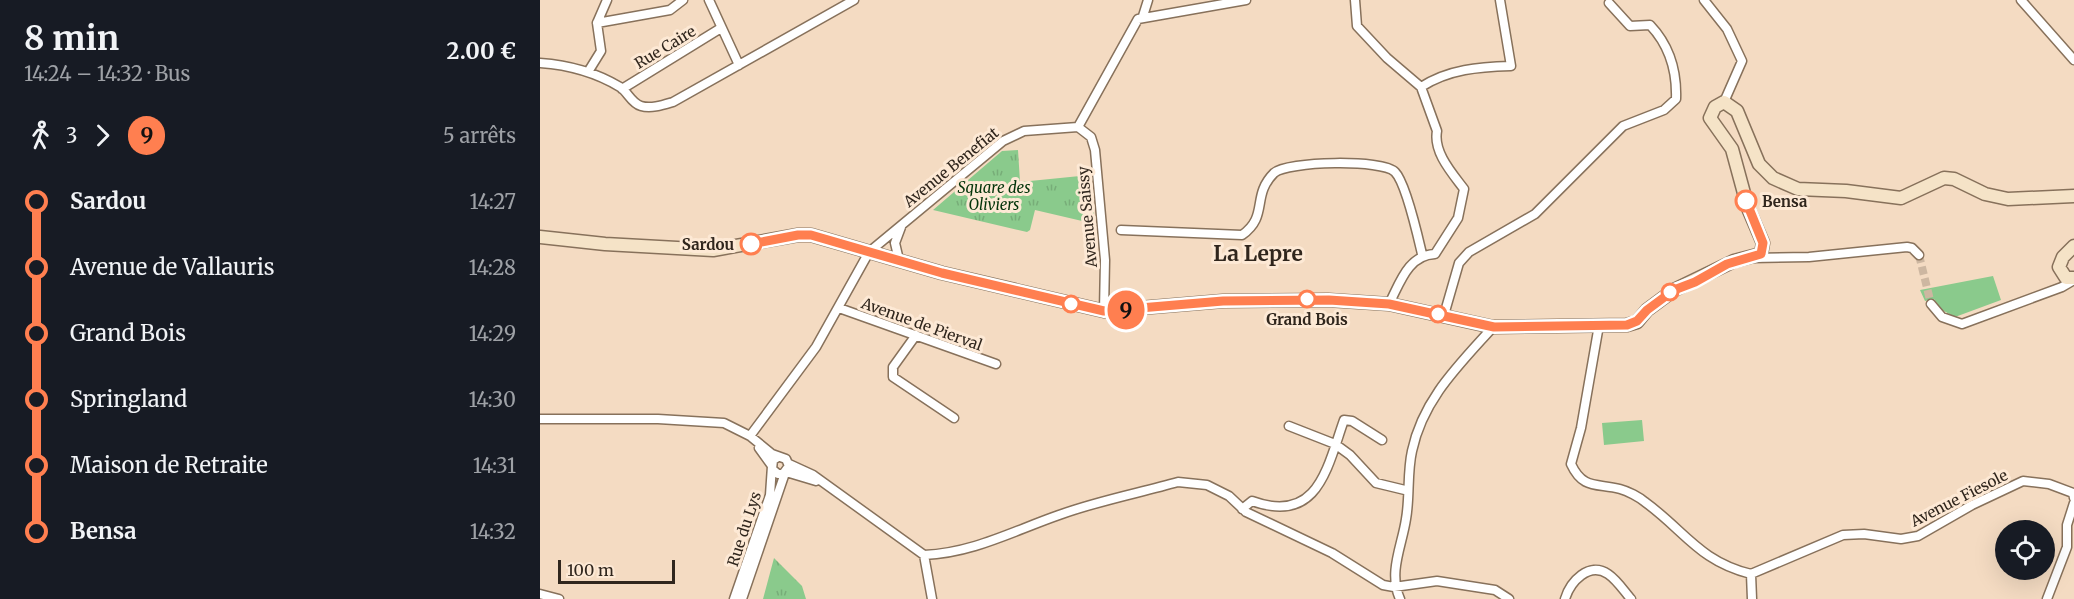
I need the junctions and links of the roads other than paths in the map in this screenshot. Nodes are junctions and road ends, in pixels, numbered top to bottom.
1 (607, 0) edge
2 (683, 0) edge
3 (709, 0) edge
4 (854, 0) edge
5 (1148, 0) edge
6 (1246, 0) edge
7 (1355, 0) edge
8 (1500, 0) edge
9 (1704, 0) edge
10 (2021, 0) edge
11 (1609, 3) dead end
12 (1143, 16) junction
13 (597, 23) junction
14 (721, 28) junction
15 (2074, 60) edge
16 (540, 63) edge
17 (738, 65) junction
18 (588, 72) junction
19 (1421, 87) junction
20 (622, 88) junction
21 (1724, 102) junction
22 (1078, 127) junction
23 (2074, 196) edge
24 (902, 224) junction
25 (1102, 230) junction
26 (540, 237) edge
27 (2074, 246) edge
28 (869, 252) junction
29 (1422, 254) junction
30 (1919, 255) dead end
31 (1752, 258) junction
32 (899, 260) junction
33 (2074, 279) edge
34 (1389, 304) junction
35 (1931, 304) tunnel mouth
36 (839, 308) junction
37 (1104, 311) junction
38 (1444, 315) junction
39 (1599, 325) junction
40 (1494, 327) junction
41 (916, 335) junction
42 (996, 364) dead end
43 (954, 418) dead end
44 (540, 419) edge
45 (1289, 426) dead end
46 (750, 436) junction
47 (1382, 440) dead end
48 (1335, 444) junction
49 (778, 457) junction
50 (772, 466) junction
51 (787, 470) junction
52 (1405, 490) dead end
53 (2074, 498) edge
54 (2074, 503) edge
55 (1242, 509) junction
56 (2070, 549) edge
57 (924, 555) junction
58 (1751, 574) junction
59 (1394, 587) junction
60 (540, 594) edge
61 (559, 599) edge
62 (734, 599) edge
63 (742, 599) edge
64 (932, 599) edge
65 (1400, 599) edge
66 (1509, 599) edge
67 (1565, 599) edge
68 (1631, 599) edge
69 (1752, 599) edge
70 (2047, 599) edge

1 - 13 street
2 - 13 street
3 - 14 street
4 - 17 street
5 - 12 street
6 - 12 street
7 - 19 street
8 - 19 street
9 - 21 street
10 - 15 street
11 - 38 street
12 - 22 street
13 - 18 street
14 - 17 street
14 - 20 street, Rue Caire
16 - 18 street
17 - 20 street
18 - 20 street
19 - 29 street
21 - 23 main road
21 - 31 main road
22 - 24 street, Avenue Benefiat
22 - 25 street, Avenue Saissy
24 - 28 street, Avenue Benefiat
24 - 32 street
25 - 29 street
25 - 37 street, Avenue Saissy
26 - 28 main road
27 - 33 main road
28 - 32 main road
28 - 36 street
29 - 34 street
30 - 31 street
31 - 39 main road
32 - 37 main road
33 - 35 street
34 - 37 main road
34 - 38 main road
36 - 41 street, Avenue de Pierval
36 - 46 street
38 - 40 main road
39 - 40 main road
39 - 58 street
40 - 59 street
41 - 42 street, Avenue de Pierval
41 - 43 street
44 - 46 street
45 - 48 street
46 - 49 street
46 - 50 street
47 - 48 street
48 - 52 street
48 - 55 street
49 - 50 street
49 - 51 street
50 - 51 street
50 - 62 street, Rue du Lys
51 - 57 street
51 - 63 street, Rue du Lys
53 - 58 street, Avenue Fiesole
54 - 56 street
55 - 57 street
55 - 59 street
56 - 70 street
57 - 64 street
58 - 69 street
59 - 65 street
59 - 66 street
60 - 61 street
67 - 68 street

